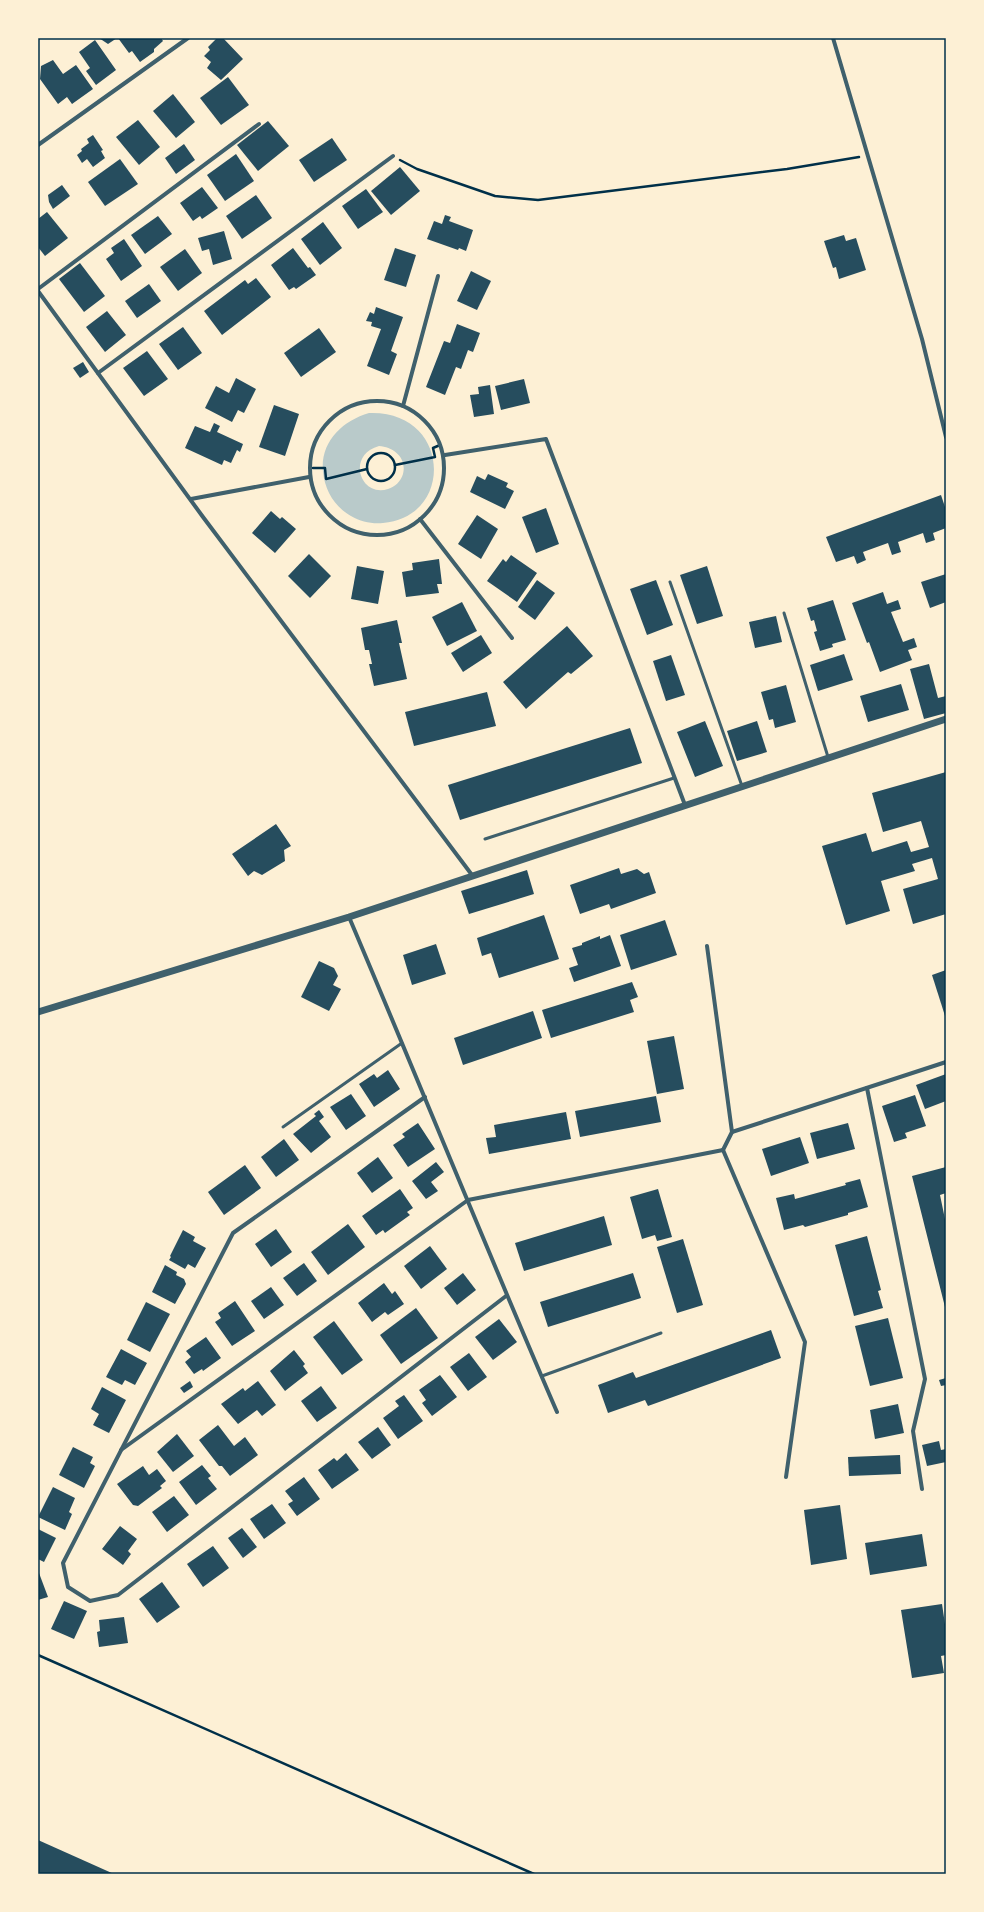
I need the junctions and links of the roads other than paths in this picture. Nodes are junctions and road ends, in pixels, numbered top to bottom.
1 (188, 38) edge
2 (833, 38) edge
3 (259, 124) dead end
4 (38, 145) edge
5 (393, 156) road end
6 (438, 276) dead end
7 (38, 290) edge
8 (98, 373) junction
9 (403, 406) junction
10 (946, 437) edge
11 (445, 454) junction
12 (309, 477) junction
13 (191, 499) junction
14 (420, 518) junction
15 (670, 582) dead end
16 (784, 613) dead end
17 (512, 638) dead end
18 (946, 719) edge
19 (829, 758) junction
20 (674, 778) junction
21 (742, 787) junction
22 (685, 806) junction
23 (485, 839) dead end
24 (472, 875) junction
25 (349, 917) junction
26 (707, 946) dead end
27 (38, 1012) edge
28 (402, 1043) junction
29 (946, 1062) edge
30 (867, 1088) junction
31 (425, 1097) junction
32 (283, 1127) dead end
33 (732, 1132) junction
34 (723, 1150) junction
35 (468, 1200) junction
36 (506, 1296) junction
37 (661, 1333) dead end
38 (542, 1376) junction
39 (557, 1412) dead end
40 (120, 1451) junction
41 (786, 1477) dead end
42 (922, 1489) dead end

1 - 4 street
2 - 10 street
3 - 7 street
5 - 8 street
6 - 9 street
7 - 8 street
8 - 13 street
9 - 11 street
9 - 12 street
11 - 14 street
11 - 20 street
12 - 13 street
12 - 14 street
13 - 24 street
14 - 17 street
15 - 21 lane
16 - 19 lane
18 - 19 street
19 - 21 street
20 - 22 street
20 - 23 lane
21 - 22 street
22 - 24 street
24 - 25 street
25 - 27 street
25 - 28 street
26 - 33 street
28 - 31 street
28 - 32 lane
29 - 30 street
30 - 33 street
30 - 42 street
31 - 35 street
31 - 40 street
33 - 34 street
34 - 35 street
34 - 41 street
35 - 36 street
35 - 40 street
36 - 38 street
36 - 40 street
37 - 38 lane
38 - 39 street

